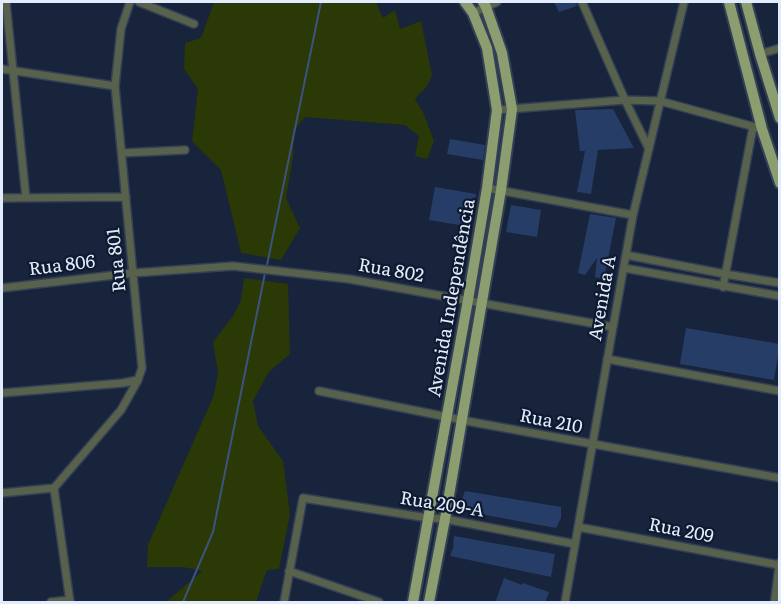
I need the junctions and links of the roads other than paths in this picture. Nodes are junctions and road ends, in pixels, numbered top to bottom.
1 (6, 2) edge
2 (130, 2) edge
3 (139, 2) edge
4 (465, 2) edge
5 (497, 2) edge
6 (582, 2) edge
7 (684, 2) edge
8 (729, 2) edge
9 (747, 2) edge
10 (484, 4) edge
11 (473, 13) junction
12 (194, 24) dead end
13 (780, 48) edge
14 (760, 54) junction
15 (2, 69) edge
16 (12, 71) junction
17 (115, 86) junction
18 (624, 100) junction
19 (660, 101) junction
20 (512, 109) junction
21 (497, 110) junction
22 (780, 118) edge
23 (758, 128) junction
24 (649, 149) junction
25 (185, 150) dead end
26 (122, 153) junction
27 (780, 183) edge
28 (487, 188) junction
29 (501, 190) junction
30 (126, 197) junction
31 (2, 198) edge
32 (26, 198) junction
33 (633, 215) junction
34 (626, 255) junction
35 (233, 266) joint
36 (624, 268) junction
37 (134, 273) junction
38 (725, 274) junction
39 (780, 283) edge
40 (723, 286) junction
41 (2, 288) edge
42 (780, 296) edge
43 (468, 300) junction
44 (482, 303) junction
45 (613, 327) junction
46 (608, 359) junction
47 (138, 380) junction
48 (319, 391) dead end
49 (780, 391) edge
50 (2, 393) edge
51 (448, 418) junction
52 (462, 420) junction
53 (593, 445) junction
54 (780, 478) edge
55 (54, 488) junction
56 (2, 493) edge
57 (428, 518) junction
58 (445, 519) junction
59 (578, 527) junction
60 (575, 544) junction
61 (779, 564) edge
62 (289, 571) junction
63 (70, 601) edge
64 (51, 603) edge
65 (284, 603) edge
66 (379, 603) edge
67 (413, 603) edge
68 (429, 603) edge
69 (565, 603) edge
70 (775, 603) edge

1 - 16 street
2 - 17 street, Rua 801
3 - 12 street
4 - 11 main road, Avenida Independência
5 - 10 street
6 - 18 street
7 - 19 street, Avenida A
8 - 23 main road
9 - 14 main road
10 - 11 street
10 - 20 main road, Avenida Independência
11 - 21 main road, Avenida Independência
13 - 14 street
14 - 22 main road
15 - 16 street
16 - 17 street
16 - 32 street
17 - 26 street, Rua 801
18 - 19 street
18 - 20 street
18 - 24 street
19 - 23 street
19 - 24 street, Avenida A
20 - 21 street
20 - 29 main road, Avenida Independência
21 - 28 main road, Avenida Independência
23 - 27 main road
23 - 38 street
24 - 33 street, Avenida A
25 - 26 street
26 - 30 street, Rua 801
28 - 29 street
28 - 43 main road, Avenida Independência
29 - 33 street
29 - 44 main road, Avenida Independência
30 - 32 street
30 - 37 street, Rua 801
31 - 32 street
33 - 34 street, Avenida A
34 - 36 street, Avenida A
34 - 38 street
35 - 37 street, Rua 806
35 - 43 street, Rua 802
36 - 40 street
36 - 45 street, Avenida A
37 - 41 street, Rua 806
37 - 47 street, Rua 801
38 - 39 street
38 - 40 street
40 - 42 street
43 - 44 street, Rua 802
43 - 51 main road, Avenida Independência
44 - 45 street, Rua 802
44 - 52 main road, Avenida Independência
45 - 46 street, Avenida A
46 - 49 street
46 - 53 street, Avenida A
47 - 50 street
47 - 55 street, Rua 801
48 - 51 street, Rua 210
51 - 52 street, Rua 210
51 - 57 main road, Avenida Independência
52 - 53 street, Rua 210
52 - 58 main road, Avenida Independência
53 - 54 street, Rua 210
53 - 59 street, Avenida A
55 - 56 street
55 - 63 street
57 - 58 street, Rua 209-A
57 - 62 street, Rua 209-A
57 - 67 main road, Avenida Independência
58 - 60 street, Rua 209-A
58 - 68 main road, Avenida Independência
59 - 60 street, Avenida A
59 - 61 street, Rua 209
60 - 69 street, Avenida A
61 - 70 street
62 - 65 street
62 - 66 street
63 - 64 street

